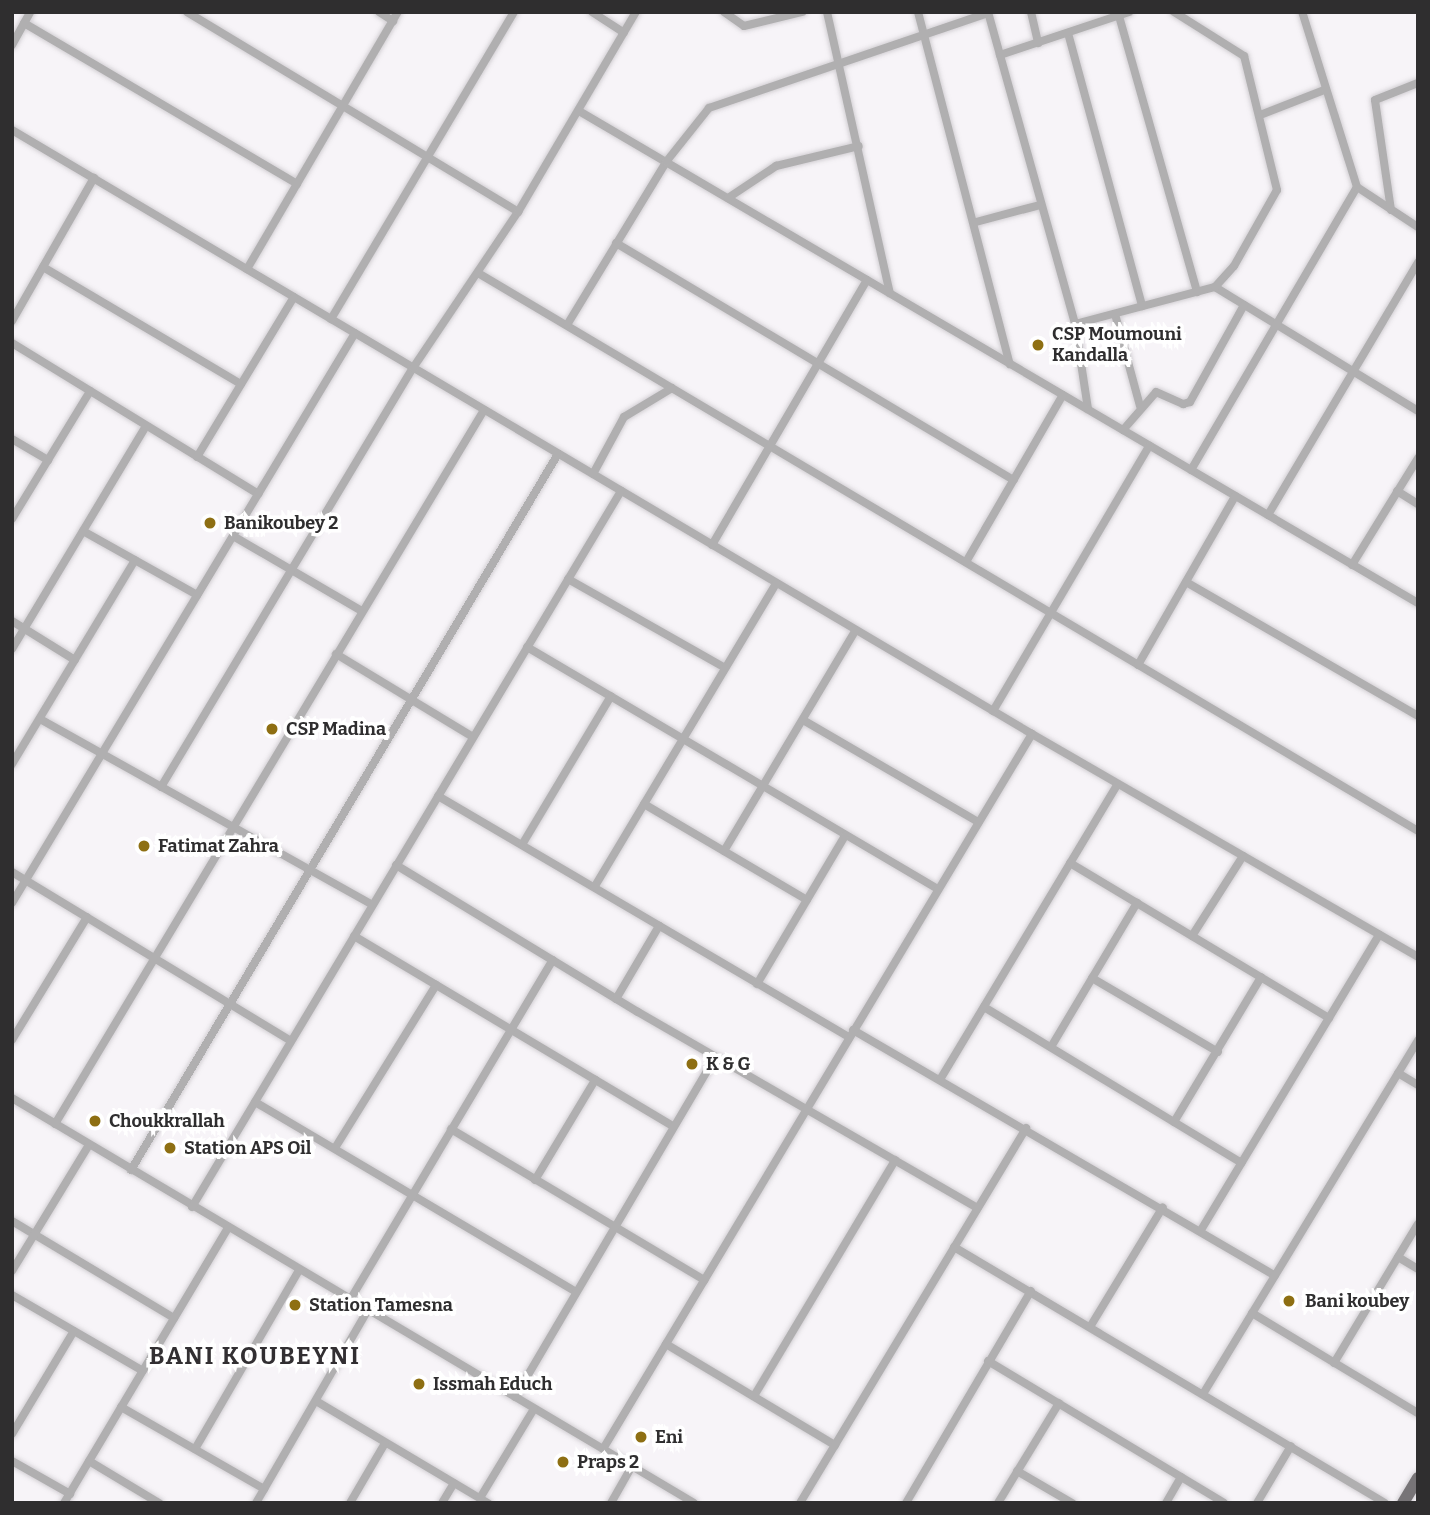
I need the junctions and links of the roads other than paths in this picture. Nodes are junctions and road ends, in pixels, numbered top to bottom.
1 (30, 12) edge
2 (187, 12) edge
3 (379, 12) edge
4 (514, 12) edge
5 (592, 12) edge
6 (636, 12) edge
7 (724, 12) edge
8 (802, 12) edge
9 (827, 12) edge
10 (918, 12) edge
11 (1031, 12) edge
12 (1129, 12) edge
13 (1174, 12) edge
14 (1302, 12) edge
15 (988, 13) edge
16 (395, 16) edge
17 (1119, 16) junction
18 (24, 23) junction
19 (624, 33) junction
20 (923, 33) junction
21 (1068, 33) junction
22 (1038, 43) junction
23 (12, 45) edge
24 (1000, 55) junction
25 (839, 64) junction
26 (1418, 83) edge
27 (1324, 90) junction
28 (343, 106) junction
29 (579, 111) junction
30 (1260, 115) junction
31 (12, 130) edge
32 (859, 146) junction
33 (428, 158) junction
34 (666, 162) junction
35 (94, 178) junction
36 (297, 184) junction
37 (1357, 187) junction
38 (728, 198) junction
39 (1040, 205) junction
40 (1391, 210) junction
41 (518, 212) junction
42 (976, 222) junction
43 (1418, 227) edge
44 (616, 243) junction
45 (1418, 262) edge
46 (43, 267) junction
47 (247, 269) junction
48 (478, 273) junction
49 (867, 280) junction
50 (1215, 287) junction
51 (1197, 292) junction
52 (890, 293) junction
53 (293, 297) junction
54 (1244, 305) junction
55 (1142, 306) junction
56 (1115, 314) junction
57 (331, 319) junction
58 (12, 321) edge
59 (568, 324) junction
60 (1075, 324) junction
61 (1277, 325) junction
62 (355, 333) junction
63 (12, 343) edge
64 (818, 364) junction
65 (1010, 364) junction
66 (413, 368) junction
67 (1354, 372) junction
68 (241, 384) junction
69 (672, 388) junction
70 (90, 391) junction
71 (1063, 395) junction
72 (1140, 406) junction
73 (1088, 409) junction
74 (484, 410) junction
75 (1418, 411) edge
76 (146, 426) junction
77 (1123, 430) junction
78 (12, 439) edge
79 (770, 446) junction
80 (1149, 446) junction
81 (558, 454) junction
82 (197, 457) junction
83 (1418, 458) edge
84 (48, 460) junction
85 (1191, 470) junction
86 (593, 474) junction
87 (1014, 480) junction
88 (621, 491) junction
89 (1397, 491) junction
90 (258, 494) junction
91 (1235, 496) junction
92 (1418, 504) edge
93 (1268, 515) junction
94 (12, 519) edge
95 (83, 531) junction
96 (233, 536) junction
97 (712, 545) junction
98 (135, 560) junction
99 (966, 562) junction
100 (1352, 565) junction
101 (291, 570) junction
102 (568, 579) junction
103 (1186, 582) junction
104 (776, 583) junction
105 (197, 595) junction
106 (1418, 603) edge
107 (362, 611) junction
108 (1052, 613) junction
109 (12, 621) edge
110 (24, 628) junction
111 (856, 630) junction
112 (527, 647) junction
113 (12, 649) edge
114 (336, 654) junction
115 (75, 660) junction
116 (1138, 665) junction
117 (725, 668) junction
118 (611, 696) junction
119 (412, 699) junction
120 (993, 711) junction
121 (1418, 716) edge
122 (40, 719) junction
123 (803, 720) junction
124 (1032, 734) junction
125 (473, 737) junction
126 (683, 738) junction
127 (102, 754) junction
128 (12, 764) edge
129 (1118, 784) junction
130 (763, 786) junction
131 (162, 787) junction
132 (438, 796) junction
133 (645, 804) junction
134 (978, 822) junction
135 (235, 828) junction
136 (1418, 831) edge
137 (845, 836) junction
138 (523, 843) junction
139 (724, 851) junction
140 (1243, 856) junction
141 (1070, 863) junction
142 (396, 865) junction
143 (310, 870) junction
144 (12, 872) edge
145 (26, 880) junction
146 (595, 886) junction
147 (938, 889) junction
148 (807, 900) junction
149 (12, 903) edge
150 (1137, 903) junction
151 (373, 905) junction
152 (87, 917) junction
153 (659, 926) junction
154 (1379, 935) junction
155 (354, 936) junction
156 (1192, 936) junction
157 (1418, 957) edge
158 (155, 958) junction
159 (554, 960) junction
160 (1261, 977) junction
161 (1092, 978) junction
162 (757, 984) junction
163 (436, 985) junction
164 (616, 999) junction
165 (230, 1004) junction
166 (984, 1007) junction
167 (1329, 1018) junction
168 (512, 1031) junction
169 (851, 1033) junction
170 (12, 1040) edge
171 (1418, 1040) edge
172 (291, 1041) junction
173 (1051, 1047) junction
174 (1218, 1052) junction
175 (715, 1056) junction
176 (1398, 1073) junction
177 (941, 1078) junction
178 (595, 1080) junction
179 (1418, 1085) edge
180 (12, 1098) edge
181 (255, 1102) junction
182 (805, 1110) junction
183 (1174, 1122) junction
184 (55, 1124) junction
185 (673, 1126) junction
186 (1026, 1128) junction
187 (451, 1129) junction
188 (89, 1145) junction
189 (335, 1148) junction
190 (895, 1160) junction
191 (1242, 1163) junction
192 (131, 1170) junction
193 (535, 1180) junction
194 (411, 1195) junction
195 (192, 1207) junction
196 (1163, 1207) junction
197 (978, 1208) junction
198 (12, 1220) edge
199 (1418, 1224) edge
200 (614, 1227) junction
201 (228, 1228) junction
202 (1201, 1230) junction
203 (35, 1233) junction
204 (954, 1247) junction
205 (1398, 1257) junction
206 (1418, 1269) edge
207 (12, 1270) edge
208 (299, 1270) junction
209 (1275, 1276) junction
210 (704, 1280) junction
211 (576, 1292) junction
212 (1031, 1292) junction
213 (12, 1295) edge
214 (350, 1300) junction
215 (368, 1310) junction
216 (1252, 1313) junction
217 (174, 1318) junction
218 (1090, 1327) junction
219 (74, 1331) junction
220 (666, 1344) junction
221 (988, 1361) junction
222 (1334, 1363) junction
223 (143, 1371) junction
224 (1203, 1395) junction
225 (754, 1396) junction
226 (515, 1397) junction
227 (316, 1401) junction
228 (1059, 1403) junction
229 (121, 1407) junction
230 (534, 1409) junction
231 (1418, 1413) edge
232 (12, 1434) edge
233 (385, 1443) junction
234 (835, 1445) junction
235 (1291, 1446) junction
236 (195, 1449) junction
237 (603, 1449) junction
238 (12, 1461) edge
239 (89, 1461) junction
240 (632, 1466) junction
241 (1017, 1471) junction
242 (1181, 1477) junction
243 (1418, 1478) edge
244 (454, 1483) junction
245 (264, 1489) junction
246 (69, 1494) junction
247 (484, 1501) edge
248 (64, 1503) edge
249 (159, 1503) edge
250 (256, 1503) edge
251 (351, 1503) edge
252 (442, 1503) edge
253 (611, 1503) edge
254 (694, 1503) edge
255 (800, 1503) edge
256 (906, 1503) edge
257 (998, 1503) edge
258 (1072, 1503) edge
259 (1166, 1503) edge
260 (1224, 1503) edge
261 (1257, 1503) edge
262 (1385, 1503) edge
263 (1403, 1503) edge

1 - 18 street
2 - 28 street
3 - 16 street
4 - 33 street
5 - 19 street
6 - 19 street
7 - 8 street
9 - 25 street
10 - 20 street
11 - 22 street
12 - 17 street
13 - 30 street
14 - 27 street
15 - 20 street
15 - 24 street
16 - 28 street
17 - 21 street
17 - 51 street
18 - 23 street
18 - 36 street
19 - 29 street
20 - 25 street
20 - 42 street
21 - 22 street
21 - 55 street
22 - 24 street
24 - 39 street
25 - 32 street
25 - 34 street
26 - 40 street
27 - 30 street
27 - 37 street
28 - 33 street
28 - 36 street
29 - 34 street
29 - 41 street
30 - 50 street
31 - 35 street
32 - 38 street
32 - 52 street
33 - 41 street
33 - 57 street
34 - 38 street
34 - 44 street
35 - 46 street
35 - 47 street
36 - 47 street
37 - 40 street
37 - 61 street
38 - 49 street
39 - 42 street
39 - 60 street
40 - 43 street
41 - 48 street
42 - 65 street
44 - 59 street
44 - 64 street
45 - 67 street
46 - 58 street
46 - 68 street
47 - 53 street
48 - 59 street
48 - 66 street
49 - 52 street
49 - 64 street
50 - 51 street
50 - 54 street
51 - 55 street
52 - 65 street
53 - 57 street
53 - 68 street
54 - 61 street
54 - 72 street
55 - 56 street
56 - 60 street
56 - 72 street
57 - 62 street
59 - 69 street
60 - 73 street
61 - 67 street
61 - 85 street
62 - 66 street
62 - 90 street
63 - 70 street
64 - 79 street
64 - 87 street
65 - 71 street
66 - 74 street
66 - 101 street
67 - 75 street
67 - 93 street
68 - 82 street
69 - 79 street
69 - 86 street
70 - 76 street
70 - 84 street
71 - 73 street
71 - 87 street
72 - 77 street
73 - 77 street
74 - 81 street
74 - 107 street
76 - 82 street
76 - 95 street
77 - 80 street
78 - 84 street
79 - 97 street
79 - 99 street
80 - 85 street
80 - 108 street
81 - 86 street
81 - 119 street
82 - 90 street
83 - 89 street
84 - 94 street
85 - 91 street
86 - 88 street
87 - 99 street
88 - 97 street
88 - 102 street
89 - 92 street
89 - 100 street
90 - 96 street
91 - 93 street
91 - 103 street
93 - 100 street
95 - 98 street
95 - 110 street
96 - 101 street
96 - 105 street
97 - 104 street
98 - 105 street
98 - 115 street
99 - 108 street
100 - 106 street
101 - 107 street
101 - 131 street
102 - 112 street
102 - 117 street
103 - 116 street
103 - 121 street
104 - 111 street
104 - 117 street
105 - 127 street
107 - 114 street
108 - 116 street
108 - 120 street
109 - 110 street
110 - 113 street
110 - 115 street
111 - 120 street
111 - 123 street
112 - 118 street
112 - 125 street
114 - 119 street
114 - 135 street
115 - 122 street
116 - 136 street
117 - 126 street
118 - 126 street
118 - 138 street
119 - 125 street
119 - 143 street
120 - 124 street
122 - 127 street
122 - 128 street
123 - 130 street
123 - 134 street
124 - 129 street
124 - 134 street
125 - 132 street
126 - 130 street
126 - 133 street
127 - 131 street
127 - 145 street
129 - 140 street
129 - 141 street
130 - 137 street
130 - 139 street
131 - 135 street
132 - 138 street
132 - 142 street
133 - 139 street
133 - 146 street
134 - 147 street
135 - 143 street
135 - 158 street
137 - 147 street
137 - 148 street
138 - 146 street
139 - 148 street
140 - 154 street
140 - 156 street
141 - 150 street
141 - 166 street
142 - 151 street
142 - 159 street
143 - 151 street
143 - 165 street
144 - 145 street
145 - 149 street
145 - 152 street
146 - 153 street
147 - 169 street
148 - 162 street
150 - 156 street
150 - 161 street
151 - 155 street
152 - 158 street
152 - 170 street
153 - 162 street
153 - 164 street
154 - 157 street
154 - 167 street
155 - 163 street
155 - 172 street
156 - 160 street
158 - 165 street
158 - 184 street
159 - 164 street
159 - 168 street
160 - 167 street
160 - 174 street
161 - 173 street
161 - 174 street
162 - 169 street
163 - 168 street
163 - 189 street
164 - 175 street
165 - 172 street
165 - 192 street
166 - 173 street
166 - 177 street
167 - 191 street
168 - 178 street
168 - 187 street
169 - 177 street
169 - 182 street
171 - 176 street
172 - 181 street
173 - 183 street
174 - 183 street
175 - 182 street
175 - 185 street
176 - 179 street
176 - 209 street
177 - 186 street
178 - 185 street
178 - 193 street
180 - 184 street
181 - 189 street
181 - 195 street
182 - 190 street
182 - 210 street
183 - 191 street
184 - 188 street
185 - 200 street
186 - 196 street
186 - 197 street
187 - 193 street
187 - 194 street
188 - 192 street
188 - 203 street
189 - 194 street
190 - 197 street
190 - 225 street
191 - 202 street
192 - 195 street
193 - 200 street
194 - 211 street
194 - 214 street
195 - 201 street
196 - 202 street
196 - 218 street
197 - 204 street
198 - 203 street
199 - 205 street
200 - 210 street
200 - 211 street
201 - 208 street
201 - 217 street
202 - 209 street
203 - 207 street
203 - 217 street
204 - 212 street
204 - 234 street
205 - 206 street
205 - 222 street
208 - 214 street
208 - 236 street
209 - 216 street
210 - 220 street
211 - 226 street
212 - 218 street
212 - 221 street
213 - 219 street
214 - 215 street
215 - 226 street
215 - 227 street
216 - 222 street
216 - 224 street
217 - 223 street
218 - 224 street
219 - 223 street
219 - 232 street
220 - 225 street
220 - 237 street
221 - 228 street
221 - 256 street
222 - 231 street
223 - 229 street
224 - 235 street
225 - 234 street
226 - 230 street
227 - 233 street
227 - 245 street
228 - 241 street
228 - 242 street
229 - 236 street
229 - 239 street
230 - 237 street
230 - 247 street
233 - 244 street
233 - 251 street
234 - 255 street
235 - 261 street
235 - 262 street
236 - 245 street
237 - 240 street
238 - 246 street
239 - 246 street
239 - 249 street
240 - 253 street
240 - 254 street
241 - 257 street
241 - 258 street
242 - 259 street
242 - 260 street
243 - 263 main road
244 - 247 street
244 - 252 street
245 - 250 street
246 - 248 street

